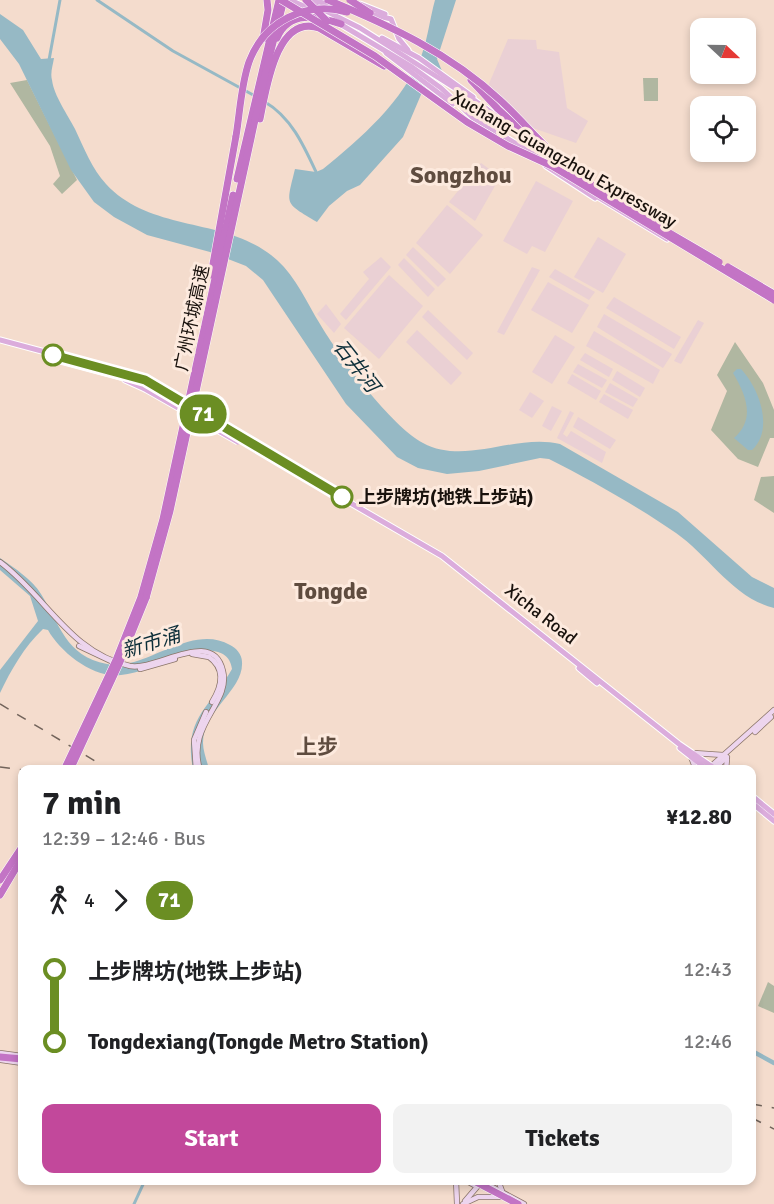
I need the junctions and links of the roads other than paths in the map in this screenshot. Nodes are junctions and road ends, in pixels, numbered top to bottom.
1 (267, 0) edge
2 (281, 0) edge
3 (290, 0) edge
4 (305, 0) edge
5 (312, 0) edge
6 (327, 0) edge
7 (344, 0) edge
8 (350, 0) edge
9 (367, 10) junction
10 (341, 24) junction
11 (409, 35) junction
12 (361, 47) junction
13 (412, 65) junction
14 (471, 80) junction
15 (436, 85) junction
16 (267, 90) junction
17 (478, 103) junction
18 (486, 108) junction
19 (464, 110) junction
20 (472, 117) junction
21 (478, 121) junction
22 (531, 133) junction
23 (244, 143) junction
24 (516, 143) junction
25 (551, 158) junction
26 (240, 188) junction
27 (602, 190) junction
28 (596, 196) junction
29 (604, 202) junction
30 (213, 292) junction
31 (774, 293) edge
32 (774, 301) edge
33 (0, 342) edge
34 (240, 440) junction
35 (0, 564) edge
36 (143, 598) junction
37 (774, 712) edge
38 (693, 755) junction
39 (727, 755) junction
40 (66, 765) edge
41 (72, 765) edge
42 (198, 765) edge
43 (695, 765) edge
44 (707, 765) edge
45 (716, 765) edge
46 (726, 765) edge
47 (756, 799) edge
48 (756, 806) edge
49 (774, 814) edge
50 (774, 821) edge
51 (18, 853) edge
52 (18, 863) edge
53 (18, 864) edge
54 (0, 880) edge
55 (0, 889) edge
56 (0, 895) edge
57 (0, 1056) edge
58 (18, 1058) edge
59 (18, 1059) edge
60 (457, 1185) edge
61 (476, 1185) edge
62 (483, 1185) edge
63 (484, 1185) edge
64 (500, 1185) edge
65 (503, 1195) junction
66 (461, 1204) edge
67 (516, 1204) edge
68 (524, 1204) edge

1 - 23 highway
2 - 12 highway, Xuchang–Guangzhou Expressway, bridge
2 - 23 highway, 广州环城高速, bridge
2 - 26 highway, 广州环城高速, bridge
3 - 10 main road
4 - 12 highway, bridge
4 - 13 main road
5 - 9 main road
6 - 11 highway, Xuchang–Guangzhou Expressway, bridge
7 - 9 main road
8 - 11 highway, bridge
9 - 13 main road
10 - 13 main road
10 - 16 highway
11 - 22 highway, Xuchang–Guangzhou Expressway, bridge
12 - 13 highway, Xuchang–Guangzhou Expressway, bridge
13 - 15 main road
13 - 15 main road
13 - 16 highway, bridge
13 - 17 main road
13 - 32 highway, Xuchang–Guangzhou Expressway, bridge
14 - 22 highway, bridge
14 - 25 highway
14 - 30 highway, bridge
15 - 17 main road
15 - 19 main road
15 - 20 main road
16 - 26 highway
17 - 18 main road
17 - 19 main road
18 - 21 main road
18 - 25 main road
19 - 20 main road
20 - 21 main road
21 - 24 main road
22 - 31 highway, Xuchang–Guangzhou Expressway, bridge
23 - 30 highway, 广州环城高速
24 - 28 main road
24 - 29 main road
25 - 27 main road
26 - 30 highway, 广州环城高速
27 - 28 main road
27 - 31 main road
28 - 29 main road
29 - 32 main road
30 - 36 highway, 广州环城高速
30 - 36 highway, 广州环城高速
33 - 34 main road, bridge
34 - 38 main road, Xicha Road
34 - 38 main road, Xicha Road
35 - 42 main road
36 - 40 highway, 广州环城高速, bridge
36 - 41 highway, 广州环城高速, bridge
37 - 39 main road, Xicha Road
38 - 39 main road
38 - 43 main road
38 - 44 main road, Xicha Road
39 - 45 main road, Xicha Road
39 - 46 main road
47 - 49 main road
48 - 50 main road
51 - 54 highway
52 - 55 highway
53 - 56 highway
57 - 58 main road
57 - 59 highway
60 - 66 main road
61 - 66 main road
62 - 67 highway, bridge
63 - 65 main road
64 - 65 main road
65 - 66 main road
65 - 67 main road
65 - 68 main road

